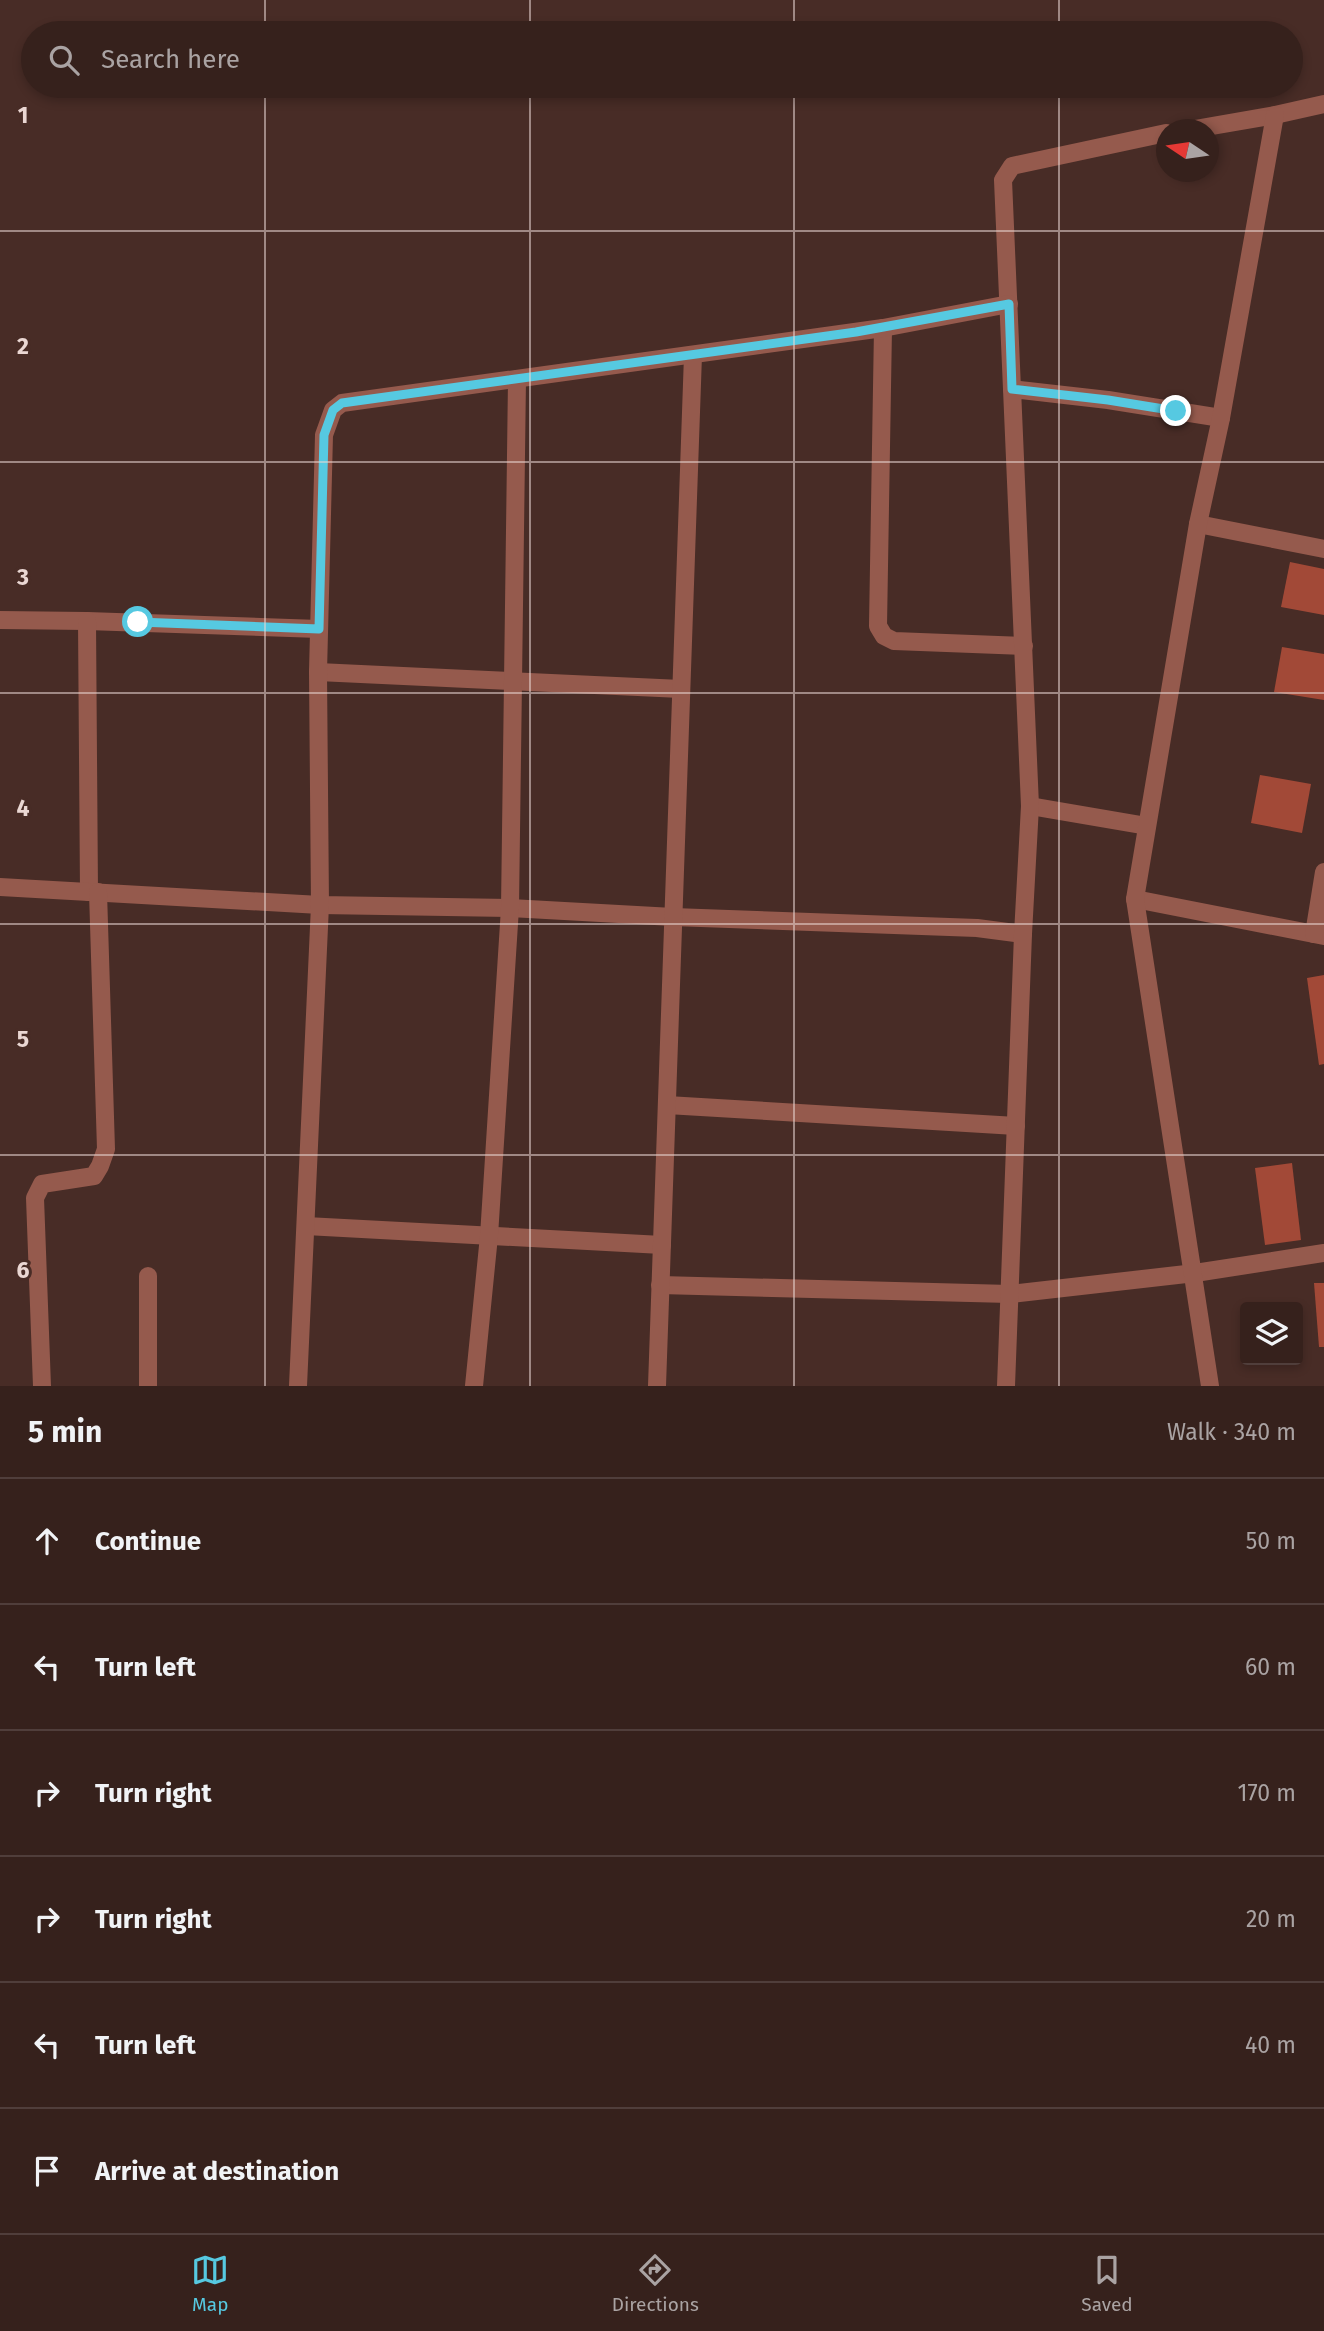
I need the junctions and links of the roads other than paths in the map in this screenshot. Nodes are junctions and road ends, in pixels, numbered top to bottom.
1 (1324, 104) edge
2 (1275, 115) junction
3 (1219, 125) edge
4 (1156, 135) edge
5 (1009, 304) junction
6 (883, 328) junction
7 (693, 355) junction
8 (517, 379) junction
9 (1012, 389) junction
10 (1221, 418) junction
11 (1198, 524) junction
12 (1324, 549) edge
13 (0, 620) edge
14 (87, 621) junction
15 (319, 629) junction
16 (1024, 646) junction
17 (318, 672) junction
18 (512, 681) junction
19 (681, 689) junction
20 (1030, 806) junction
21 (1147, 827) junction
22 (1324, 872) edge
23 (0, 887) edge
24 (93, 892) junction
25 (1135, 898) junction
26 (320, 905) junction
27 (510, 908) junction
28 (673, 917) junction
29 (1023, 934) junction
30 (1319, 935) edge
31 (667, 1105) junction
32 (1016, 1126) junction
33 (306, 1226) junction
34 (489, 1236) junction
35 (662, 1245) junction
36 (1324, 1253) edge
37 (1195, 1273) junction
38 (148, 1276) dead end
39 (660, 1285) junction
40 (1010, 1294) junction
41 (42, 1386) edge
42 (148, 1386) edge
43 (298, 1386) edge
44 (474, 1386) edge
45 (657, 1386) edge
46 (1006, 1386) edge
47 (1210, 1386) edge

1 - 2 street
2 - 3 street
2 - 10 street
4 - 5 street
5 - 6 street
5 - 9 street
6 - 7 street
6 - 16 street
7 - 8 street
7 - 19 street
8 - 15 street
8 - 18 street
9 - 10 street
9 - 16 street
10 - 11 street
11 - 12 street
11 - 21 street
13 - 14 street
14 - 15 street
14 - 24 street
15 - 17 street
16 - 20 street
17 - 18 street
17 - 26 street
18 - 19 street
18 - 27 street
19 - 28 street
20 - 21 street
20 - 29 street
21 - 25 street
22 - 30 street
23 - 24 street
24 - 26 street
24 - 41 street
25 - 30 street
25 - 37 street
26 - 27 street
26 - 33 street
27 - 28 street
27 - 34 street
28 - 29 street
28 - 31 street
29 - 32 street
31 - 32 street
31 - 35 street
32 - 40 street
33 - 34 street
33 - 43 street
34 - 35 street
34 - 44 street
35 - 39 street
36 - 37 street
37 - 40 street
37 - 47 street
38 - 42 street
39 - 40 street
39 - 45 street
40 - 46 street

